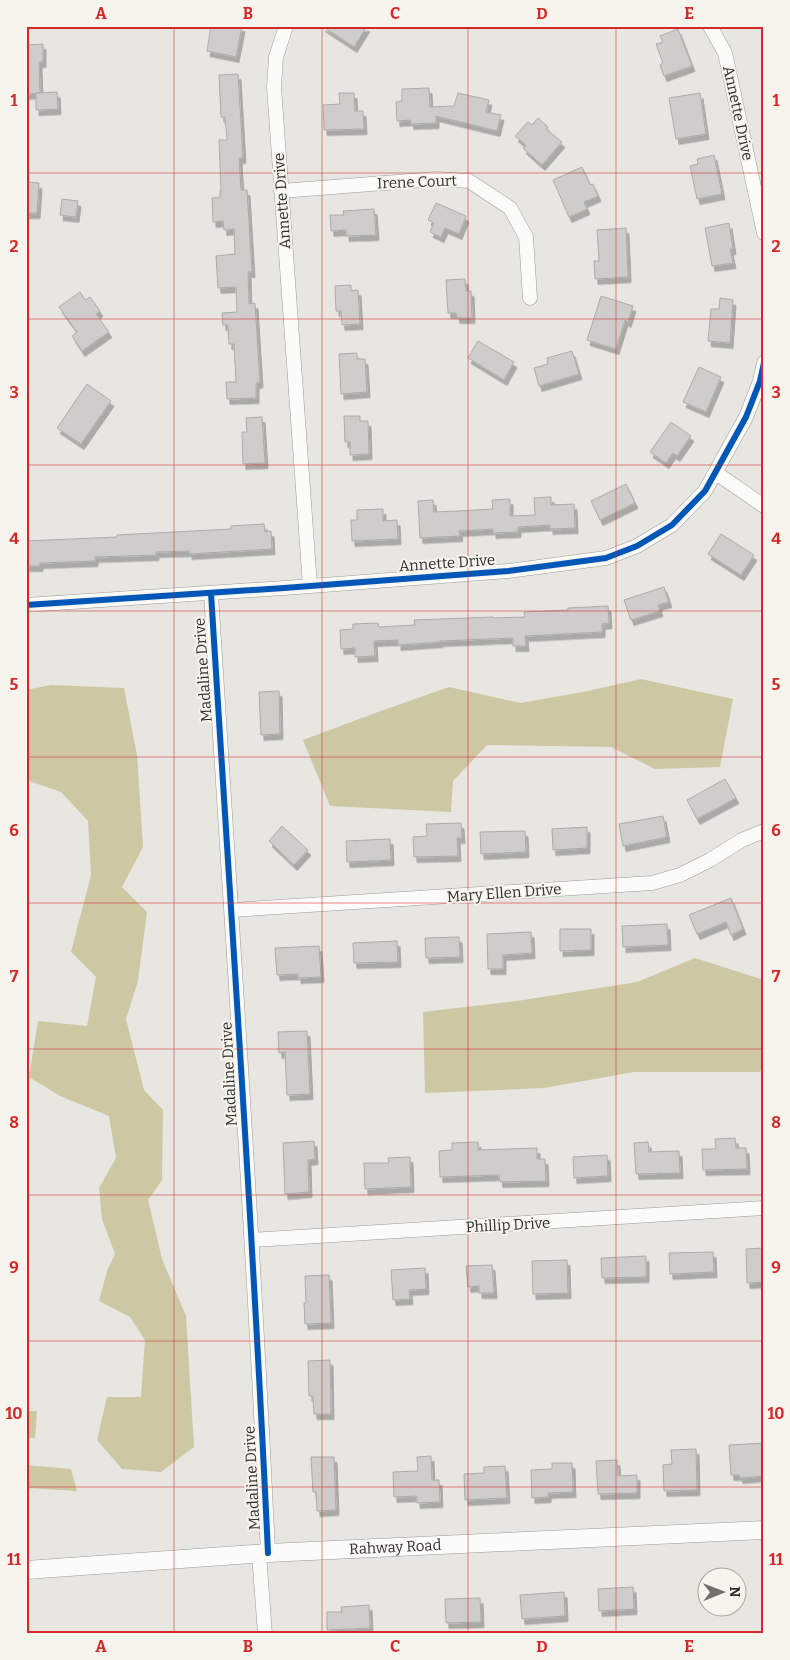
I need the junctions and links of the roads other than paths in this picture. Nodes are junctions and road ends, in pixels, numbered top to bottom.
1 (286, 26) edge
2 (710, 26) edge
3 (282, 191) junction
4 (764, 233) edge
5 (530, 298) dead end
6 (764, 363) edge
7 (716, 473) junction
8 (764, 506) edge
9 (310, 586) junction
10 (211, 592) junction
11 (26, 605) edge
12 (764, 831) edge
13 (232, 910) junction
14 (764, 1208) edge
15 (252, 1240) junction
16 (764, 1530) edge
17 (264, 1554) junction
18 (26, 1570) edge
19 (265, 1634) edge

1 - 3 street, Annette Drive
2 - 4 street, Annette Drive
3 - 5 street, Irene Court
3 - 9 street, Annette Drive
6 - 7 street, Annette Drive
7 - 8 street
7 - 9 street, Annette Drive
9 - 10 street, Annette Drive
10 - 11 street, Annette Drive
10 - 13 street, Madaline Drive
12 - 13 street, Mary Ellen Drive
13 - 15 street, Madaline Drive
14 - 15 street, Phillip Drive
15 - 17 street, Madaline Drive
16 - 17 street, Rahway Road
17 - 18 street, Rahway Road
17 - 19 street, Madaline Drive

